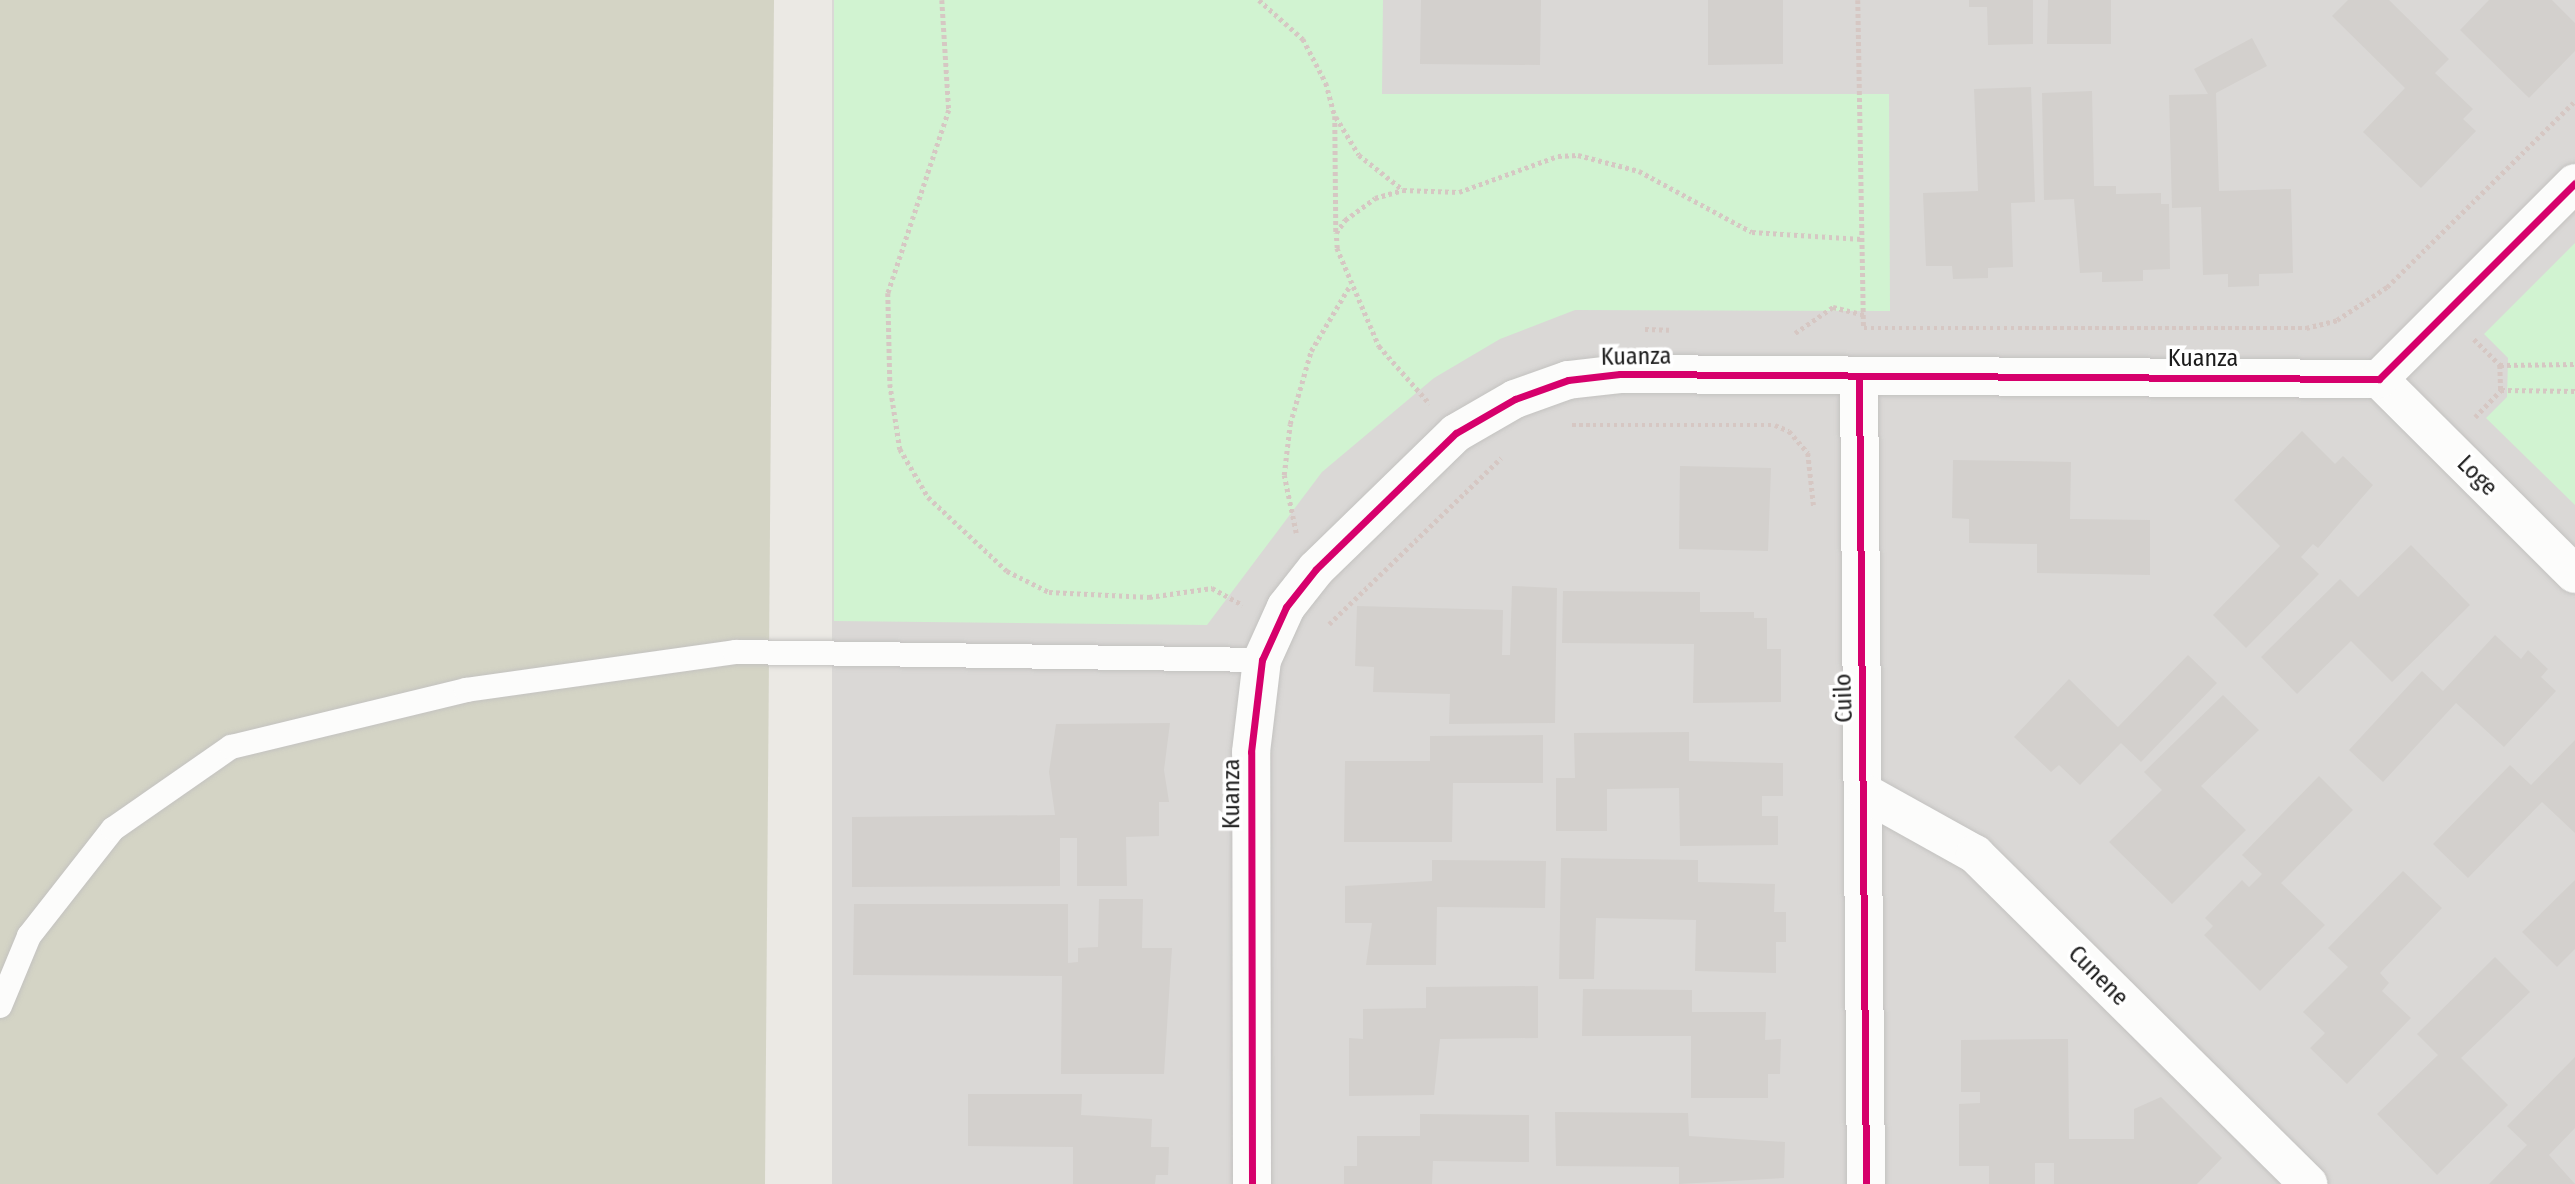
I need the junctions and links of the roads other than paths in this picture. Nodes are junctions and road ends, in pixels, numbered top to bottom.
1 (2575, 183) edge
2 (1858, 378) junction
3 (2379, 379) junction
4 (2575, 574) edge
5 (1269, 643) junction
6 (1867, 794) junction
7 (0, 1006) edge
8 (1252, 1184) edge
9 (1866, 1184) edge
10 (2308, 1184) edge

1 - 3 street
2 - 3 street, Kuanza
2 - 5 street, Kuanza
2 - 6 street, Cuilo
3 - 4 street, Loge
5 - 7 lane
5 - 8 street, Kuanza
6 - 9 street, Cuilo
6 - 10 street, Cunene

